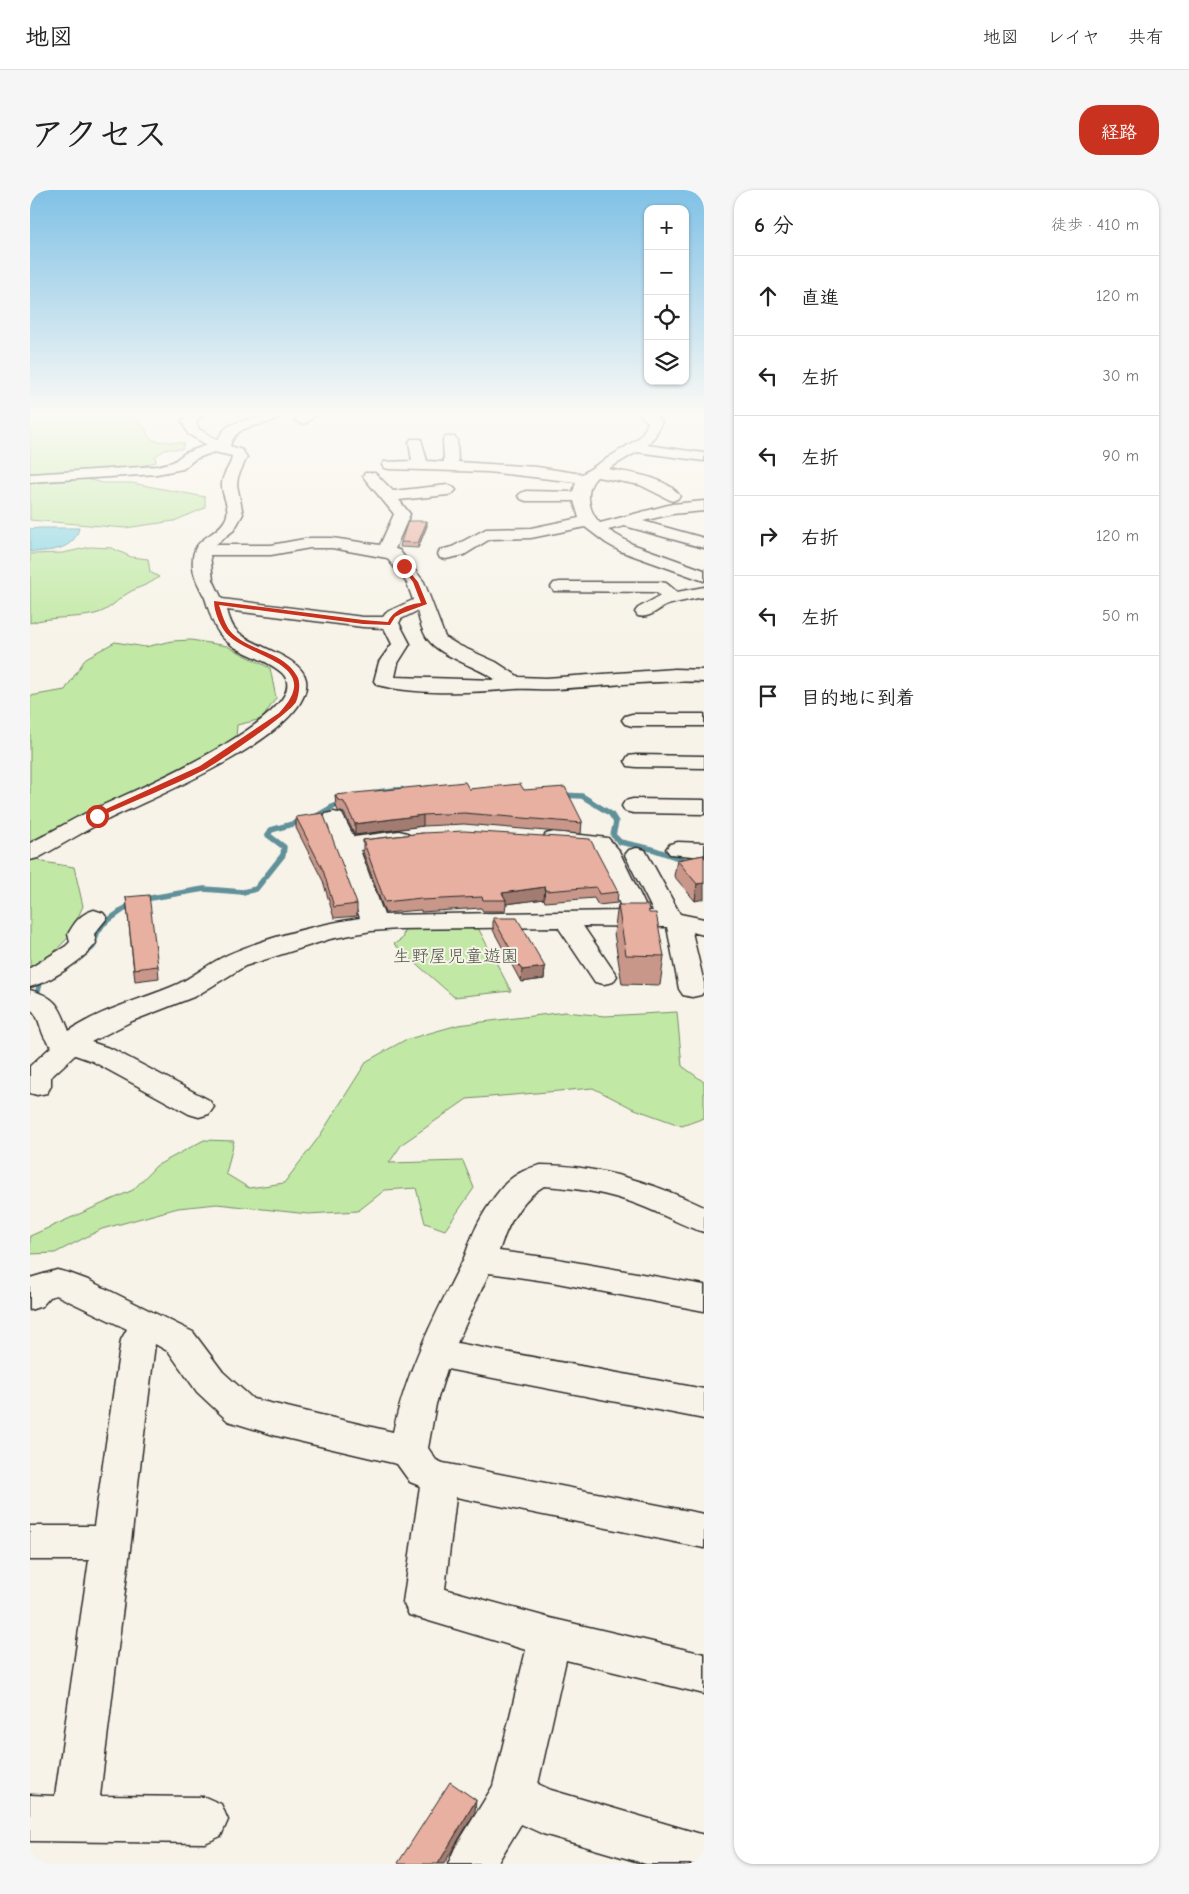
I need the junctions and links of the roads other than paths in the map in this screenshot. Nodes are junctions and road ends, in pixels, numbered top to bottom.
1 (230, 489) edge
2 (382, 489) edge
3 (581, 489) edge
4 (661, 489) edge
5 (448, 490) dead end
6 (389, 496) junction
7 (526, 496) dead end
8 (672, 496) dead end
9 (704, 506) edge
10 (685, 508) junction
11 (541, 511) dead end
12 (588, 514) junction
13 (704, 514) edge
14 (625, 521) junction
15 (704, 543) edge
16 (203, 550) junction
17 (386, 551) junction
18 (446, 554) dead end
19 (704, 576) edge
20 (560, 587) dead end
21 (704, 592) edge
22 (672, 597) junction
23 (215, 602) junction
24 (424, 604) junction
25 (644, 612) dead end
26 (390, 623) junction
27 (514, 683) junction
28 (701, 696) edge
29 (632, 720) dead end
30 (636, 762) dead end
31 (704, 762) edge
32 (633, 806) dead end
33 (704, 807) edge
34 (334, 820) dead end
35 (423, 835) edge
36 (537, 838) edge
37 (346, 845) junction
38 (678, 849) dead end
39 (704, 850) edge
40 (30, 853) edge
41 (637, 855) dead end
42 (94, 918) dead end
43 (640, 918) junction
44 (569, 919) junction
45 (374, 922) junction
46 (685, 923) edge
47 (604, 976) dead end
48 (30, 979) edge
49 (692, 989) dead end
50 (30, 998) edge
51 (70, 1044) junction
52 (37, 1086) dead end
53 (199, 1107) dead end
54 (704, 1221) edge
55 (480, 1260) junction
56 (33, 1290) edge
57 (704, 1298) edge
58 (147, 1324) junction
59 (436, 1352) junction
60 (704, 1404) edge
61 (409, 1451) junction
62 (440, 1478) junction
63 (704, 1530) edge
64 (30, 1543) edge
65 (112, 1543) junction
66 (550, 1637) junction
67 (704, 1674) edge
68 (513, 1795) junction
69 (30, 1818) edge
70 (76, 1818) junction
71 (204, 1820) dead end
72 (704, 1858) edge
73 (471, 1864) edge

1 - 16 street
2 - 6 street
3 - 12 street
4 - 8 street
5 - 6 street
6 - 17 street
7 - 12 street
9 - 10 street
10 - 13 street
10 - 14 street
11 - 12 street
12 - 14 street
12 - 18 street
12 - 19 street
14 - 15 street
16 - 17 street
16 - 23 street
17 - 24 street
20 - 22 street
21 - 22 street
22 - 25 street
23 - 26 street
23 - 40 street
24 - 26 street
24 - 27 street
26 - 27 street
27 - 28 street
28 - 29 street
30 - 31 street
32 - 33 street
34 - 37 street
35 - 37 street
36 - 43 street
37 - 45 street
38 - 39 street
41 - 46 street
42 - 48 street
43 - 44 street
43 - 46 street
44 - 45 street
44 - 47 street
45 - 51 street
46 - 49 street
50 - 51 street
51 - 52 street
51 - 53 street
54 - 55 street
55 - 57 street
55 - 59 street
56 - 58 street
58 - 61 street
58 - 65 street
59 - 60 street
59 - 61 street
61 - 62 street
62 - 63 street
62 - 66 street
64 - 65 street
65 - 70 street
66 - 67 street
66 - 68 street
68 - 72 street
68 - 73 street
69 - 70 street
70 - 71 street

